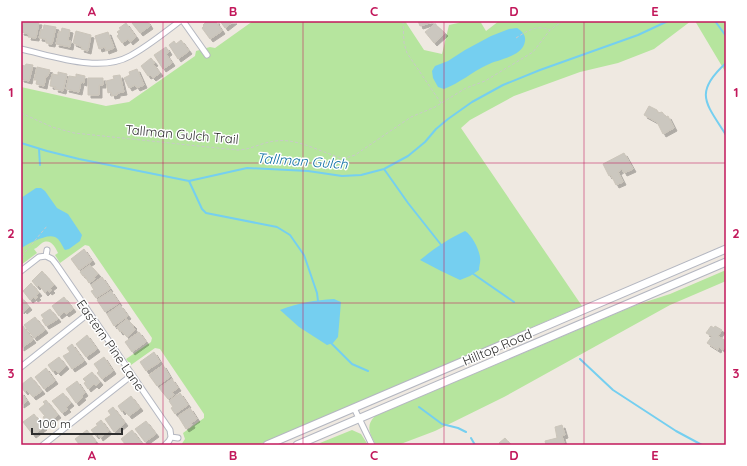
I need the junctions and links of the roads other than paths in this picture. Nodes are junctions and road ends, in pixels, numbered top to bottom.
1 (180, 21) edge
2 (183, 21) edge
3 (21, 49) edge
4 (207, 55) dead end
5 (726, 249) edge
6 (47, 250) dead end
7 (46, 256) junction
8 (726, 262) edge
9 (21, 271) edge
10 (89, 313) junction
11 (21, 367) edge
12 (132, 376) junction
13 (354, 408) junction
14 (359, 419) junction
15 (171, 437) junction
16 (178, 438) dead end
17 (43, 445) edge
18 (165, 445) edge
19 (268, 445) edge
20 (297, 445) edge
21 (372, 445) edge

1 - 3 street
2 - 4 street
5 - 13 main road, Hilltop Road
6 - 7 street
7 - 9 street
7 - 10 street, Eastern Pine Lane
8 - 14 main road, Hilltop Road
10 - 11 street
10 - 12 street, Eastern Pine Lane
12 - 15 street, Eastern Pine Lane
12 - 17 street
13 - 14 street
13 - 19 main road, Hilltop Road
14 - 20 main road, Hilltop Road
14 - 21 street
15 - 16 street
15 - 18 street

